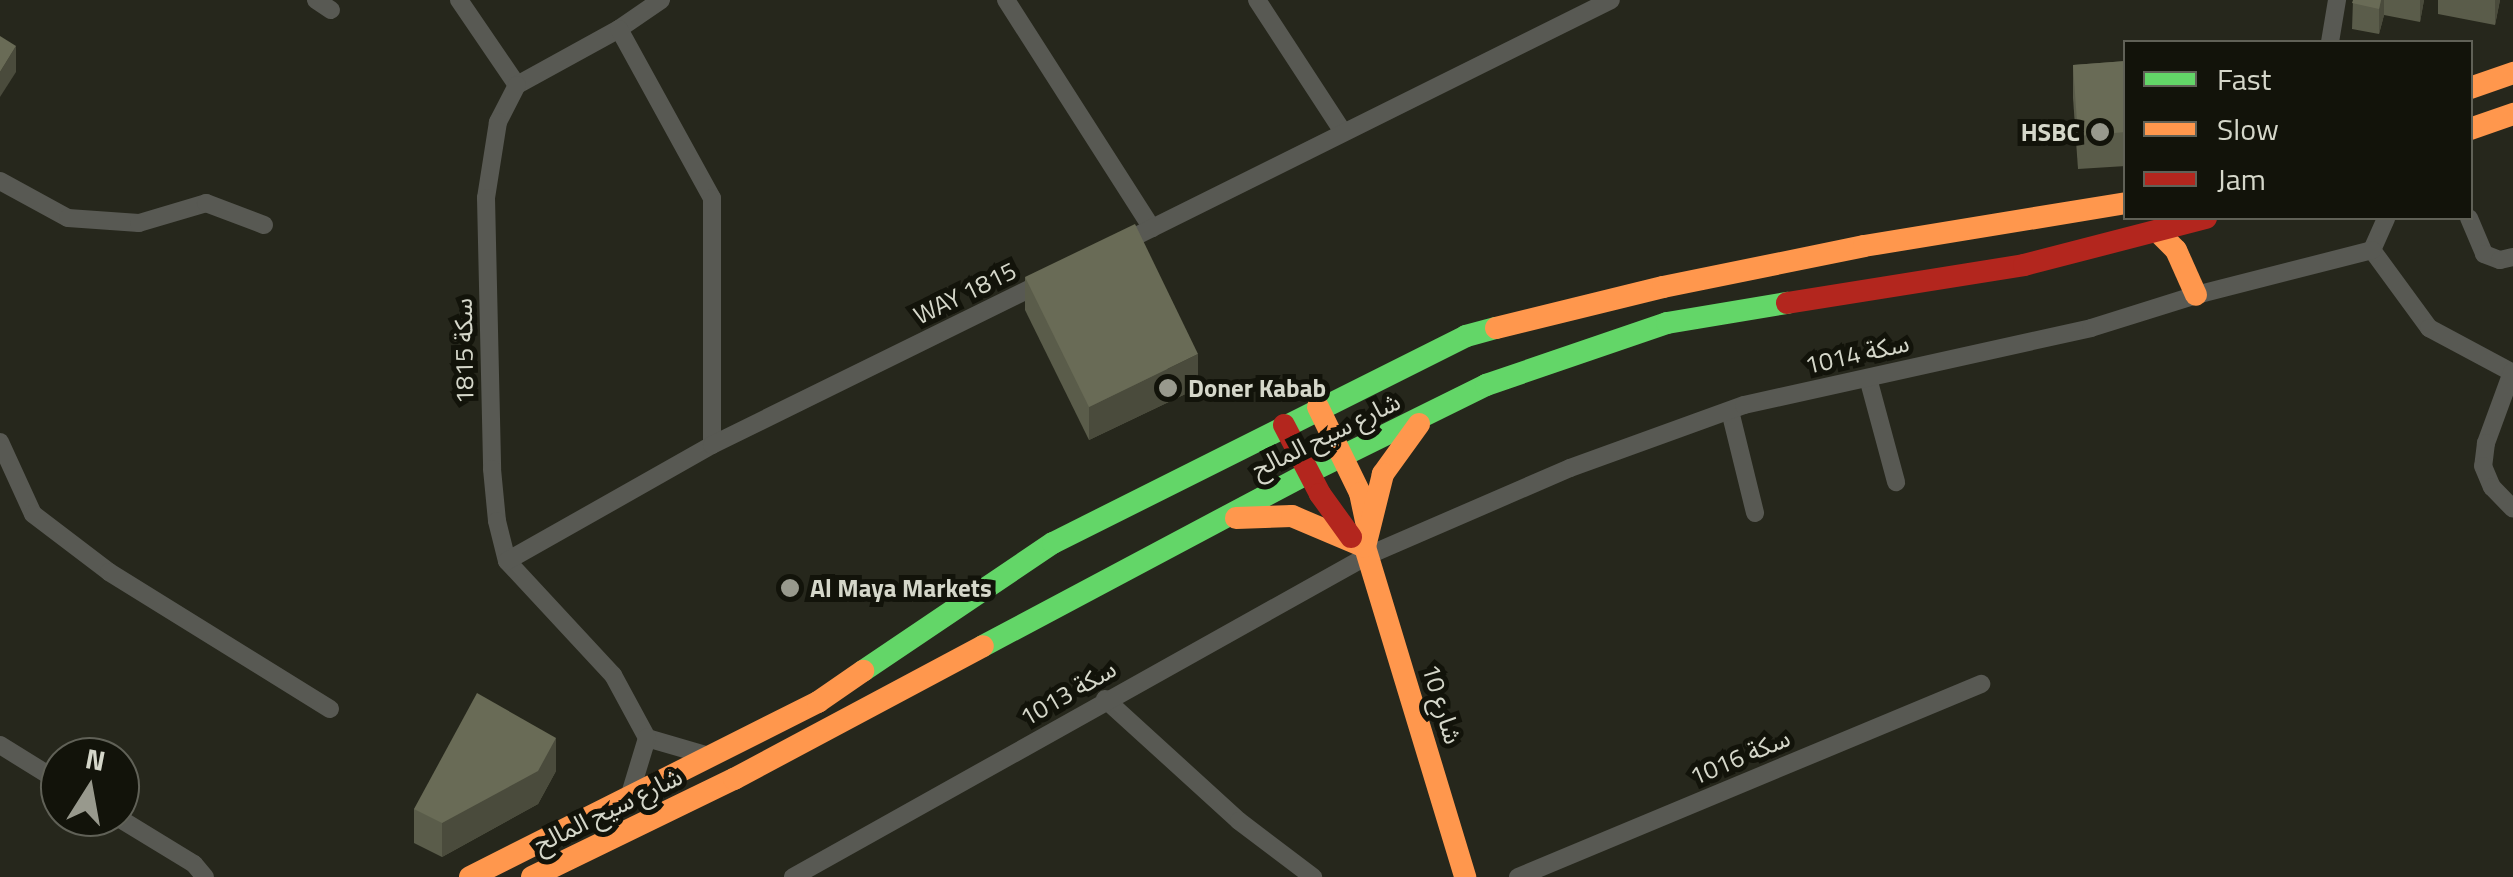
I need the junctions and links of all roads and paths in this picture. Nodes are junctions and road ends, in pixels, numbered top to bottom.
1 (459, 0) edge
2 (662, 0) edge
3 (1006, 0) edge
4 (1256, 0) edge
5 (1611, 0) edge
6 (2337, 0) edge
7 (619, 29) junction
8 (2330, 40) edge
9 (2510, 71) edge
10 (517, 86) junction
11 (2473, 87) edge
12 (2513, 114) edge
13 (2473, 128) edge
14 (1343, 132) junction
15 (0, 181) edge
16 (2123, 204) edge
17 (2199, 220) edge
18 (2385, 220) edge
19 (2470, 220) edge
20 (264, 225) dead end
21 (1152, 228) junction
22 (2158, 232) junction
23 (2372, 250) junction
24 (1101, 253) edge
25 (2513, 257) edge
26 (1067, 270) edge
27 (2196, 295) junction
28 (2512, 373) edge
29 (1868, 378) junction
30 (1318, 407) junction
31 (1730, 410) junction
32 (1427, 416) junction
33 (1284, 424) junction
34 (0, 442) edge
35 (712, 445) junction
36 (1342, 456) junction
37 (1308, 473) junction
38 (1896, 482) dead end
39 (2513, 509) edge
40 (1755, 512) dead end
41 (1218, 520) junction
42 (1364, 542) junction
43 (507, 560) junction
44 (1982, 684) dead end
45 (1106, 699) junction
46 (330, 709) dead end
47 (648, 738) junction
48 (0, 745) edge
49 (709, 756) junction
50 (40, 770) edge
51 (630, 794) junction
52 (140, 831) edge
53 (205, 877) edge
54 (470, 877) edge
55 (532, 877) edge
56 (793, 877) edge
57 (1313, 877) edge
58 (1464, 877) edge
59 (1518, 877) edge

1 - 10 street
2 - 7 street
3 - 21 street
4 - 14 street
5 - 14 street
6 - 8 street
7 - 10 street
7 - 35 street
9 - 11 street
10 - 43 street, سكة 1815
12 - 13 street
14 - 21 street
15 - 20 street
16 - 30 street, شارع سيح المالح
17 - 22 street, شارع سيح المالح
18 - 23 street
19 - 25 street
21 - 24 street
22 - 27 street
22 - 32 street, شارع سيح المالح
23 - 27 street, سكة 1014
23 - 28 street
26 - 35 street, WAY 1815
27 - 29 street, سكة 1014
28 - 39 street
29 - 31 street, سكة 1014
29 - 38 street
30 - 33 street, شارع سيح المالح
30 - 36 street, شارع 10
31 - 40 street
31 - 42 street, سكة 1014
32 - 36 street, شارع سيح المالح
32 - 42 street
33 - 37 street
33 - 49 street, شارع سيح المالح
34 - 46 street
35 - 43 street, WAY 1815
36 - 37 street, شارع سيح المالح
36 - 42 street, شارع 10
37 - 41 street, شارع سيح المالح
37 - 42 street
41 - 42 street
41 - 55 street, شارع سيح المالح
42 - 45 street, سكة 1013
42 - 58 street, شارع 10
43 - 47 street
44 - 59 street, سكة 1016
45 - 56 street, سكة 1013
45 - 57 street
47 - 49 street
47 - 51 street
48 - 50 street
49 - 51 street, شارع سيح المالح
51 - 54 street, شارع سيح المالح
52 - 53 street

